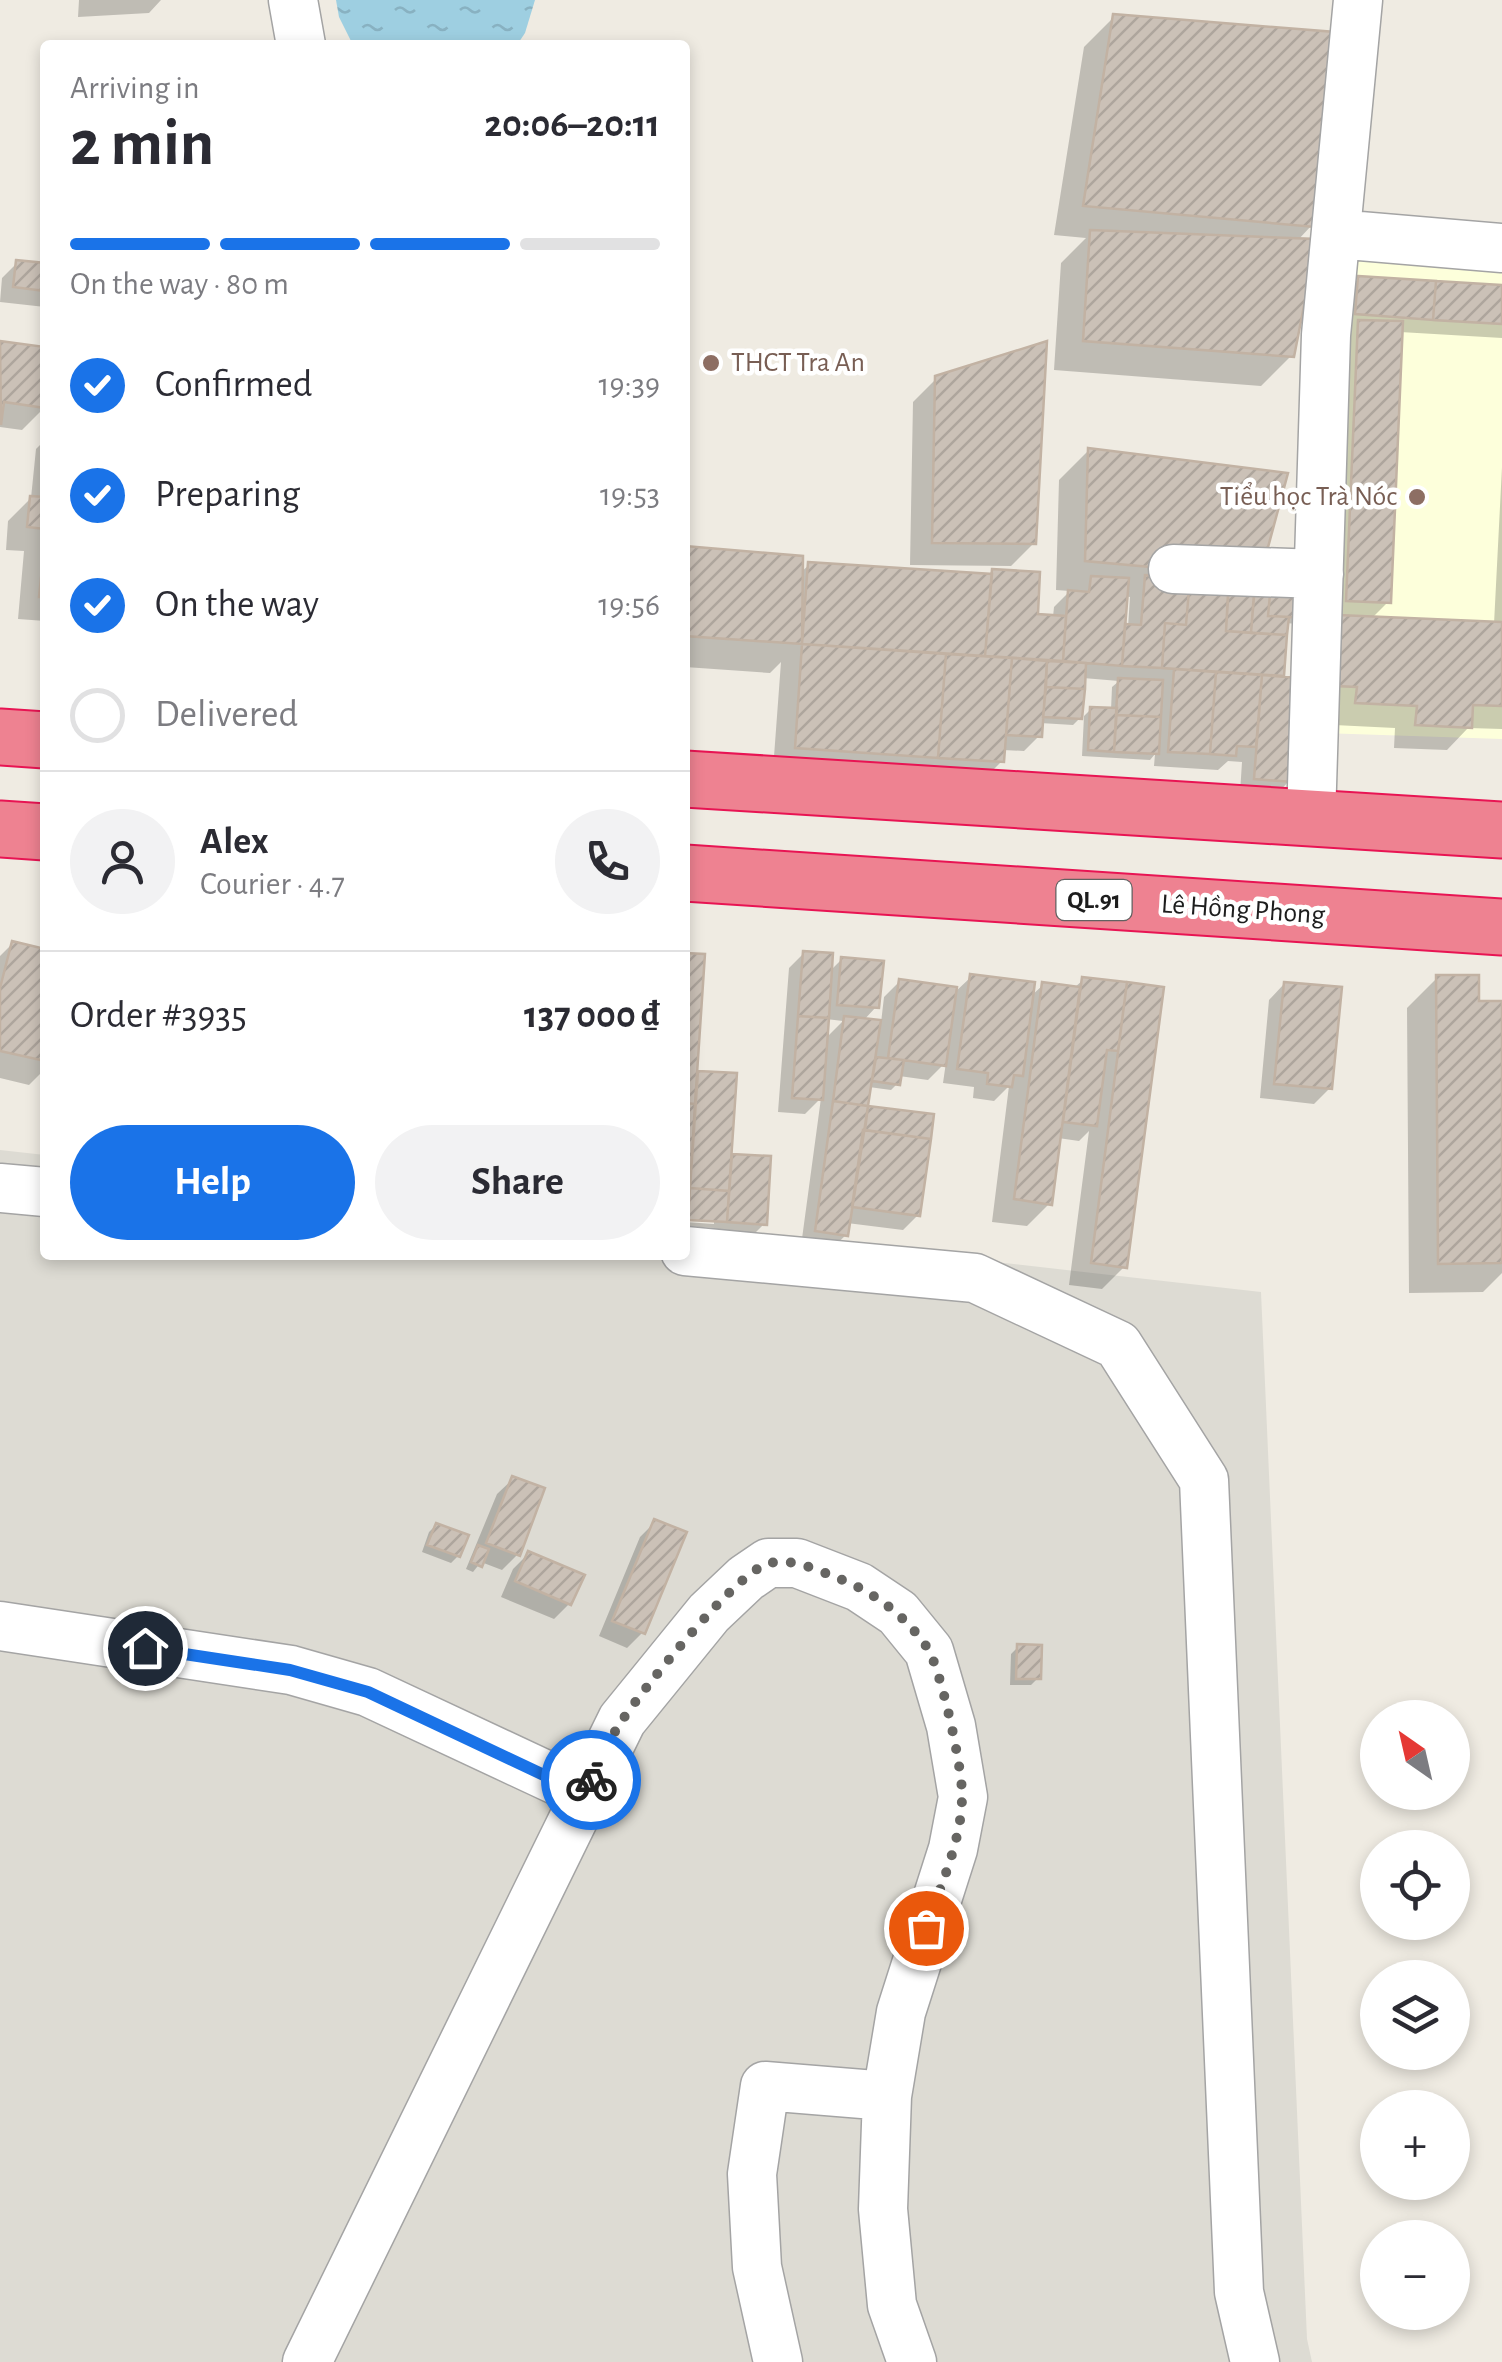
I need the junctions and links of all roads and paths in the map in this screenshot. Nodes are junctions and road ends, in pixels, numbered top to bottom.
1 (293, 0) edge
2 (1358, 0) edge
3 (301, 40) edge
4 (1336, 234) junction
5 (1502, 248) edge
6 (1173, 569) dead end
7 (1319, 574) junction
8 (0, 737) edge
9 (40, 740) edge
10 (690, 779) edge
11 (1311, 818) junction
12 (0, 829) edge
13 (1502, 830) edge
14 (40, 832) edge
15 (690, 874) edge
16 (1502, 927) edge
17 (0, 1188) edge
18 (40, 1192) edge
19 (690, 1252) edge
20 (0, 1626) edge
21 (584, 1794) junction
22 (887, 2096) junction
23 (306, 2362) edge
24 (778, 2362) edge
25 (912, 2362) edge
26 (1255, 2362) edge

1 - 3 street
2 - 4 street
4 - 5 street
4 - 7 street
6 - 7 street
7 - 11 street
8 - 9 highway
10 - 11 highway
11 - 13 highway
12 - 14 highway
15 - 16 highway, Lê Hồng Phong / QL.91
17 - 18 street
19 - 26 street
20 - 21 street
21 - 22 street
21 - 23 street
22 - 24 street
22 - 25 street

